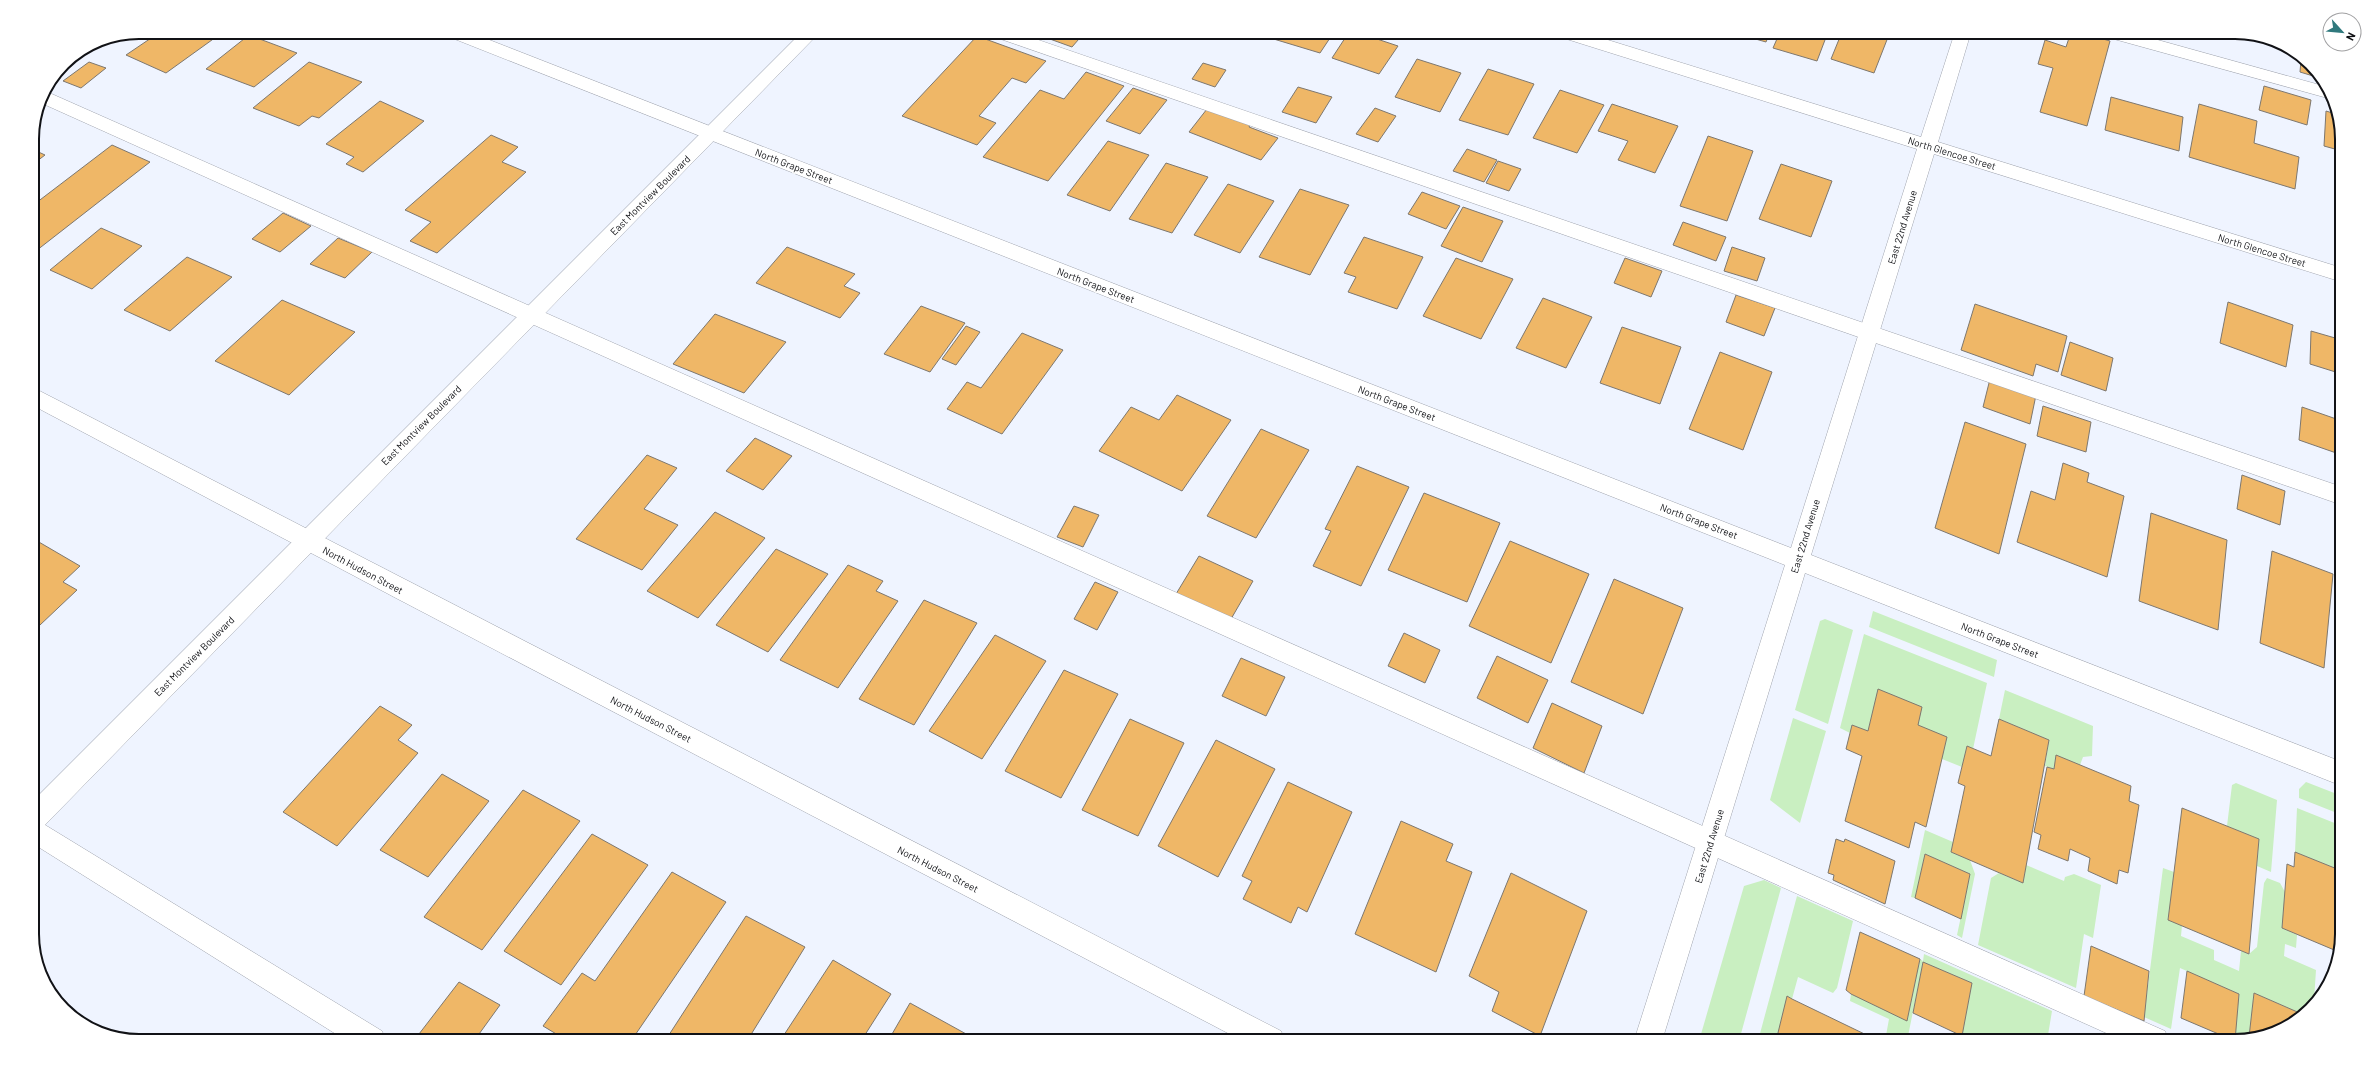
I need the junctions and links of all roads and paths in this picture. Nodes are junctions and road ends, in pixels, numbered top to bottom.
1 (471, 39) edge
2 (805, 39) edge
3 (1018, 39) edge
4 (1586, 39) edge
5 (1960, 39) edge
6 (2135, 39) edge
7 (2324, 93) edge
8 (48, 99) edge
9 (711, 134) junction
10 (1927, 145) junction
11 (2335, 273) edge
12 (532, 314) junction
13 (1869, 331) junction
14 (39, 399) edge
15 (2335, 494) edge
16 (308, 540) junction
17 (1798, 560) junction
18 (2335, 771) edge
19 (39, 813) edge
20 (39, 833) edge
21 (1711, 840) junction
22 (361, 1034) edge
23 (1258, 1034) edge
24 (1650, 1034) edge
25 (2140, 1034) edge

1 - 9 street, North Grape Street
2 - 9 street, East Montview Boulevard
3 - 13 street
4 - 10 street, North Glencoe Street
5 - 10 street, East 22nd Avenue
6 - 7 street
8 - 12 street
9 - 12 street, East Montview Boulevard
9 - 17 street, North Grape Street
10 - 11 street, North Glencoe Street
10 - 13 street, East 22nd Avenue
12 - 16 street, East Montview Boulevard
12 - 21 street
13 - 15 street
13 - 17 street, East 22nd Avenue
14 - 16 street, North Hudson Street
16 - 19 street, East Montview Boulevard
16 - 23 street, North Hudson Street
17 - 18 street, North Grape Street
17 - 21 street, East 22nd Avenue
20 - 22 street
21 - 24 street, East 22nd Avenue
21 - 25 street

